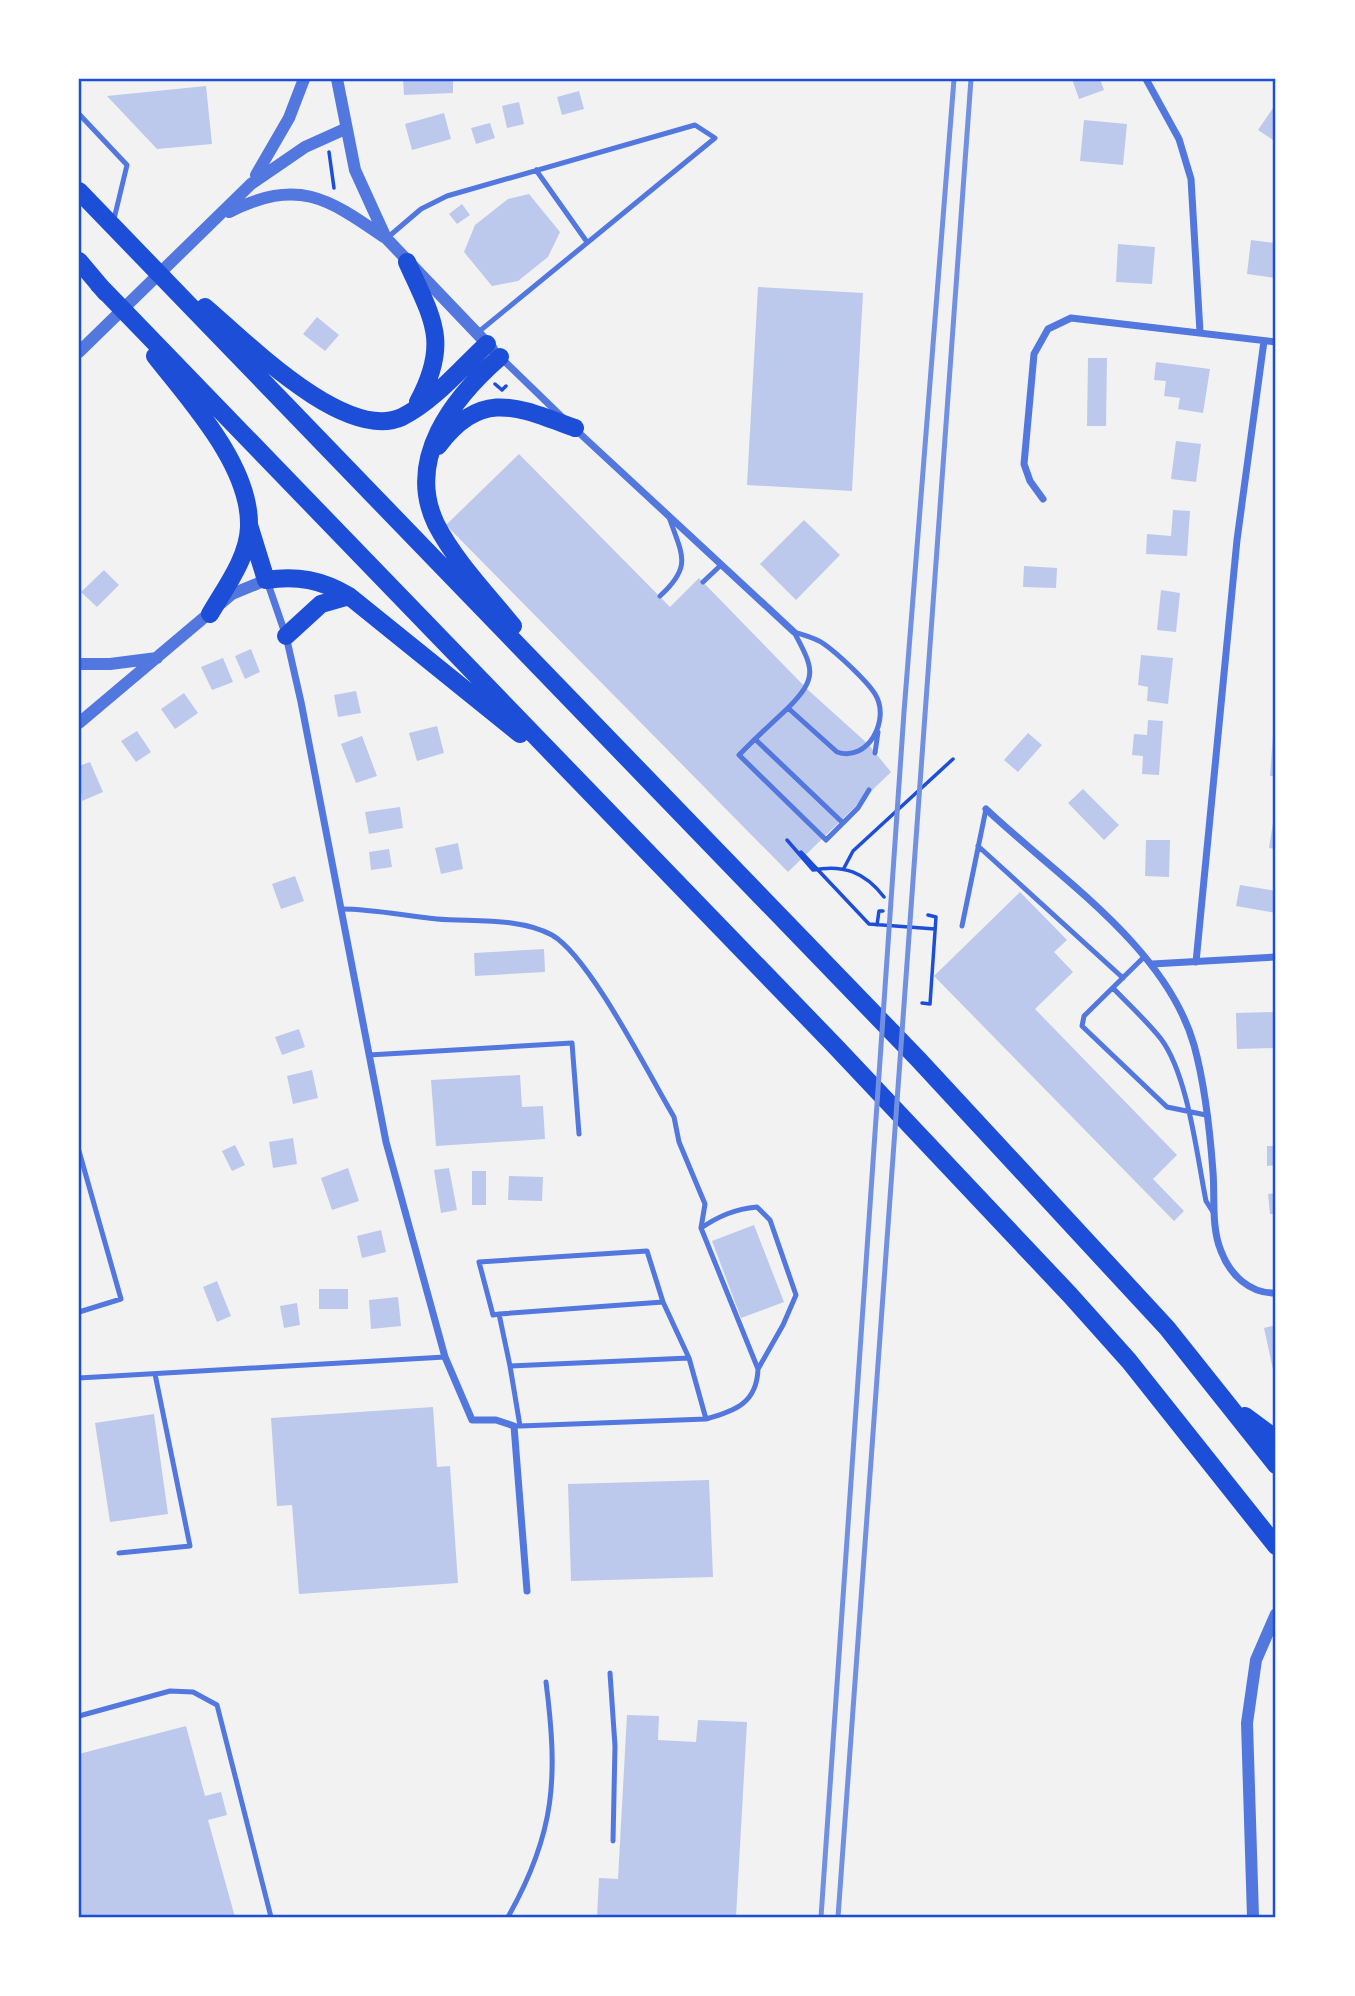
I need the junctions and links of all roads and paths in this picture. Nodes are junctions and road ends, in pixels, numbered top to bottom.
1 (304, 79) edge
2 (337, 79) edge
3 (1146, 79) edge
4 (79, 114) edge
5 (345, 129) junction
6 (329, 152) dead end
7 (536, 170) junction
8 (251, 184) junction
9 (79, 191) edge
10 (334, 192) dead end
11 (219, 217) junction
12 (112, 226) junction
13 (386, 238) junction
14 (587, 242) junction
15 (135, 249) junction
16 (79, 261) edge
17 (407, 262) junction
18 (99, 284) junction
19 (1200, 332) junction
20 (1264, 341) junction
21 (1276, 342) edge
22 (487, 345) junction
23 (79, 352) edge
24 (491, 381) dead end
25 (506, 386) dead end
26 (415, 408) junction
27 (575, 428) junction
28 (430, 457) junction
29 (1043, 499) dead end
30 (668, 514) junction
31 (249, 525) junction
32 (721, 565) junction
33 (267, 580) junction
34 (703, 582) dead end
35 (349, 596) junction
36 (660, 597) dead end
37 (210, 614) junction
38 (794, 632) junction
39 (286, 636) junction
40 (158, 658) junction
41 (79, 664) edge
42 (788, 708) junction
43 (581, 711) junction
44 (79, 723) edge
45 (880, 723) junction
46 (755, 739) junction
47 (875, 753) dead end
48 (953, 759) dead end
49 (869, 790) dead end
50 (592, 794) junction
51 (986, 809) joint
52 (843, 823) junction
53 (787, 840) dead end
54 (978, 846) junction
55 (802, 852) dead end
56 (844, 868) junction
57 (884, 897) dead end
58 (341, 909) junction
59 (881, 911) dead end
60 (928, 915) dead end
61 (877, 925) junction
62 (962, 926) dead end
63 (935, 929) junction
64 (1145, 956) junction
65 (1276, 957) edge
66 (1196, 962) junction
67 (1152, 964) junction
68 (1123, 978) junction
69 (1113, 988) junction
70 (922, 1003) dead end
71 (369, 1055) junction
72 (1189, 1111) junction
73 (1206, 1115) junction
74 (579, 1134) dead end
75 (79, 1151) edge
76 (1216, 1216) junction
77 (701, 1228) junction
78 (1276, 1293) edge
79 (663, 1302) junction
80 (79, 1312) edge
81 (499, 1314) junction
82 (445, 1357) junction
83 (689, 1358) junction
84 (510, 1366) junction
85 (758, 1369) junction
86 (155, 1374) junction
87 (79, 1378) edge
88 (1225, 1401) junction
89 (706, 1419) junction
90 (517, 1426) junction
91 (1276, 1439) edge
92 (1276, 1465) edge
93 (1276, 1546) edge
94 (119, 1553) dead end
95 (527, 1591) dead end
96 (1276, 1614) edge
97 (610, 1673) dead end
98 (546, 1682) dead end
99 (79, 1716) edge
100 (613, 1841) dead end
101 (271, 1917) edge
102 (508, 1917) edge
103 (1253, 1917) edge

1 - 8 street
2 - 5 street
3 - 19 street
4 - 12 lane
5 - 8 street
5 - 13 street
6 - 10 path
7 - 13 lane
7 - 14 lane
7 - 14 lane
8 - 11 street
9 - 12 highway
11 - 13 street
11 - 23 street
12 - 15 highway
13 - 17 street
14 - 22 lane
15 - 26 highway
15 - 43 highway
16 - 18 highway
17 - 22 street
17 - 26 highway
18 - 31 highway
18 - 50 highway
19 - 20 street
19 - 29 street
20 - 21 street
20 - 66 street
22 - 26 highway
22 - 27 street
22 - 28 highway
24 - 25 path
27 - 28 highway
27 - 30 street
28 - 43 highway
30 - 32 street
30 - 36 lane
31 - 33 highway
31 - 37 highway
32 - 34 lane
32 - 38 street
33 - 35 highway
33 - 37 street
33 - 39 street
35 - 39 highway
35 - 50 highway
37 - 40 street
38 - 42 lane
38 - 45 lane
39 - 58 street
40 - 41 street
40 - 44 street
42 - 45 lane
42 - 46 lane
43 - 88 highway
45 - 47 lane
46 - 52 lane
46 - 52 lane
48 - 56 path
49 - 52 lane
50 - 93 highway
51 - 54 lane
51 - 64 street
53 - 56 path
54 - 62 lane
54 - 68 lane
55 - 61 path
56 - 57 path
58 - 71 street
58 - 77 lane
59 - 61 path
60 - 63 path
61 - 63 path
63 - 70 path
64 - 67 street
64 - 68 lane
65 - 66 street
66 - 67 street
67 - 73 street
68 - 69 lane
69 - 72 lane
69 - 72 lane
71 - 74 lane
71 - 82 street
72 - 73 lane
72 - 76 lane
73 - 76 street
75 - 80 lane
76 - 78 street
77 - 85 lane
77 - 85 lane
79 - 81 lane
79 - 81 lane
79 - 83 lane
81 - 84 lane
82 - 86 lane
82 - 90 street
83 - 84 lane
83 - 89 lane
84 - 90 lane
85 - 89 lane
86 - 87 lane
86 - 94 lane
88 - 91 highway
88 - 92 highway
89 - 90 lane
90 - 95 street
96 - 103 street
97 - 100 lane
98 - 102 lane
99 - 101 lane

